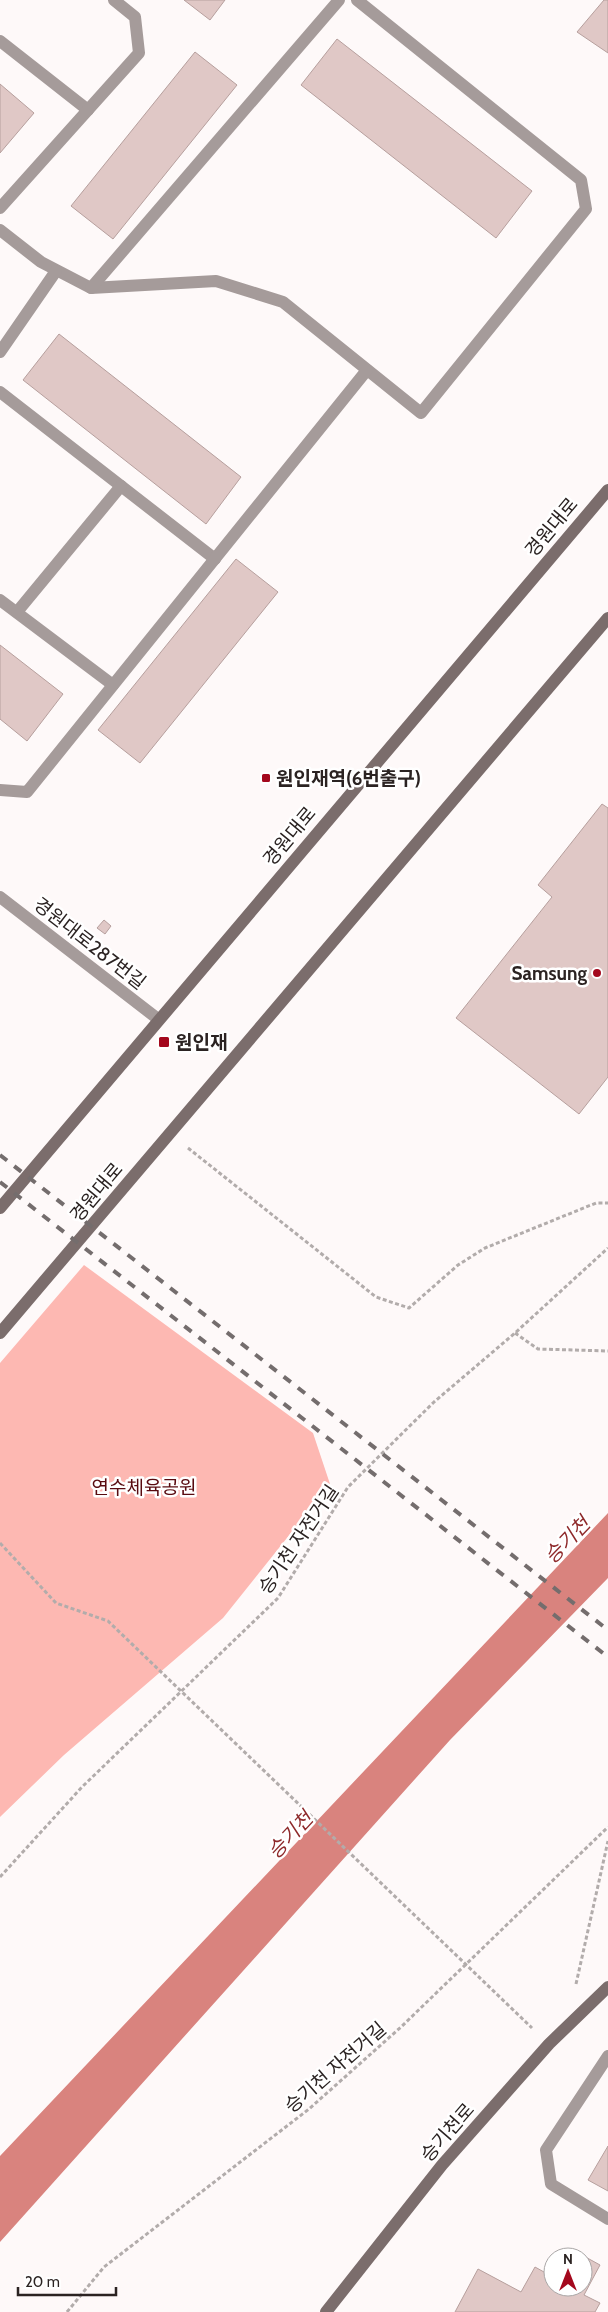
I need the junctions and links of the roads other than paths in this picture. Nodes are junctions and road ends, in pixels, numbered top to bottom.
1 (114, 0) edge
2 (339, 0) edge
3 (357, 0) edge
4 (0, 41) edge
5 (88, 110) junction
6 (0, 208) edge
7 (0, 230) edge
8 (56, 270) junction
9 (91, 288) junction
10 (0, 352) edge
11 (367, 370) junction
12 (0, 392) edge
13 (121, 486) junction
14 (608, 490) edge
15 (215, 559) junction
16 (0, 600) edge
17 (17, 612) junction
18 (608, 618) edge
19 (113, 685) junction
20 (0, 790) edge
21 (0, 897) edge
22 (158, 1019) junction
23 (0, 1208) edge
24 (0, 1333) edge
25 (608, 1987) edge
26 (608, 2056) edge
27 (608, 2219) edge
28 (326, 2312) edge

1 - 5 street
2 - 9 street
3 - 11 street
4 - 5 street
5 - 6 street
7 - 8 street
8 - 9 street
8 - 10 street
9 - 11 street
11 - 15 street
12 - 13 street
13 - 15 street
13 - 17 street
14 - 22 main road, 경원대로
15 - 19 street
16 - 17 street
17 - 19 street
18 - 24 main road, 경원대로
19 - 20 street
21 - 22 street, 경원대로287번길
22 - 23 main road, 경원대로
25 - 28 main road, 승기천로
26 - 27 street

